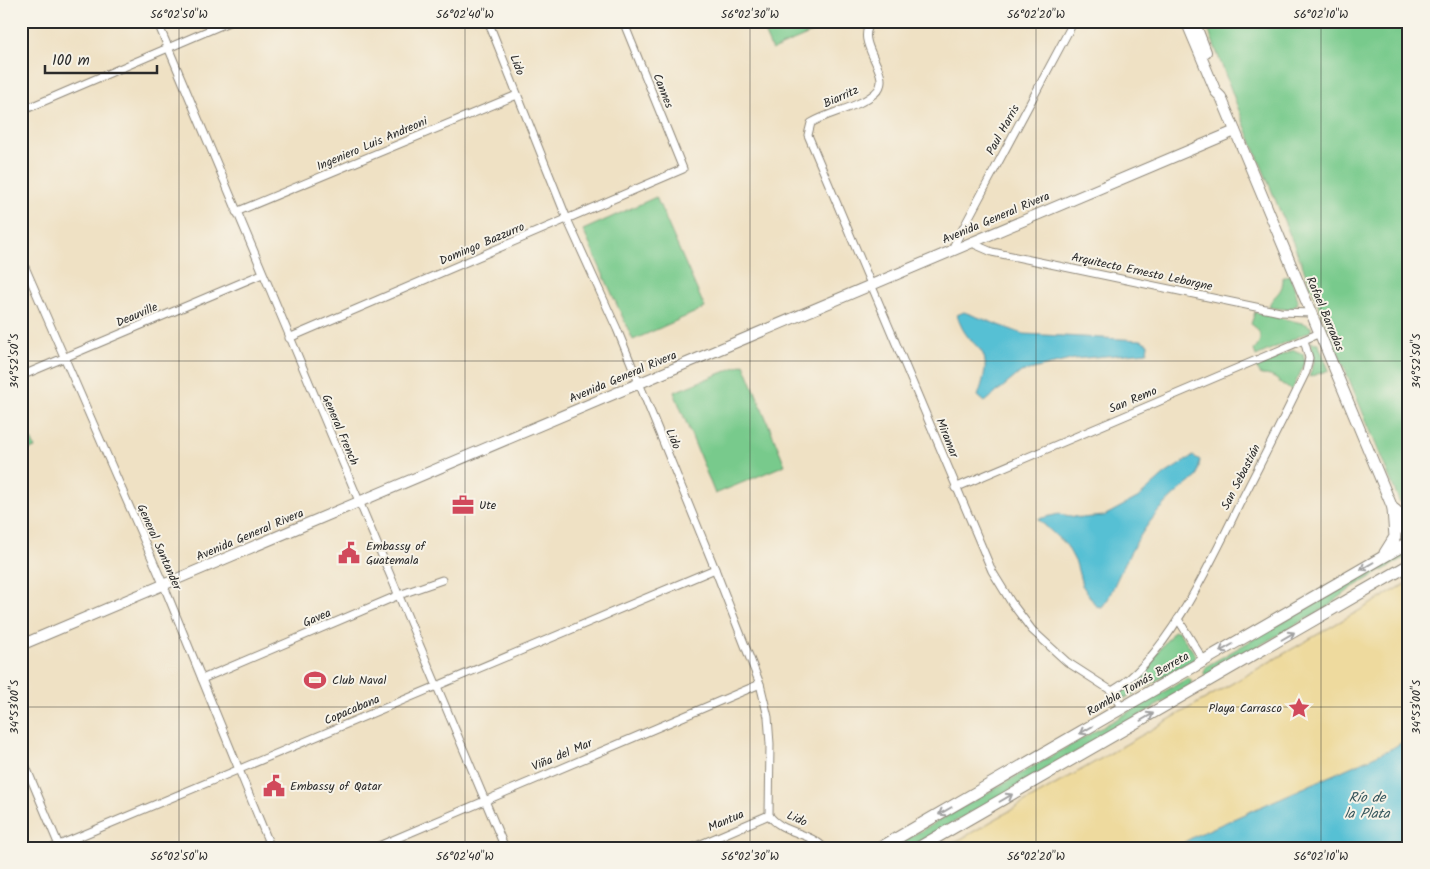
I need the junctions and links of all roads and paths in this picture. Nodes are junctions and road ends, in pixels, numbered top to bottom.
1 (156, 21) edge
2 (232, 21) edge
3 (488, 21) edge
4 (623, 21) edge
5 (873, 21) edge
6 (1074, 21) edge
7 (1186, 21) edge
8 (1195, 23) edge
9 (168, 49) junction
10 (517, 95) junction
11 (1221, 97) junction
12 (21, 111) edge
13 (1235, 132) junction
14 (808, 135) joint
15 (683, 169) joint
16 (236, 212) junction
17 (567, 219) junction
18 (972, 241) junction
19 (952, 249) junction
20 (21, 258) edge
21 (262, 274) junction
22 (872, 284) junction
23 (1312, 313) junction
24 (1320, 333) junction
25 (289, 338) junction
26 (1304, 340) junction
27 (63, 358) junction
28 (21, 376) edge
29 (638, 384) junction
30 (956, 488) junction
31 (358, 502) junction
32 (1393, 508) junction
33 (1409, 525) edge
34 (1409, 541) edge
35 (1409, 556) edge
36 (1382, 557) junction
37 (1409, 565) edge
38 (716, 569) junction
39 (442, 580) dead end
40 (164, 586) junction
41 (399, 595) junction
42 (1338, 606) junction
43 (1178, 619) junction
44 (21, 645) edge
45 (1204, 661) junction
46 (1192, 668) junction
47 (202, 679) junction
48 (760, 684) junction
49 (437, 686) junction
50 (1202, 686) junction
51 (1112, 692) junction
52 (1122, 709) junction
53 (21, 754) edge
54 (238, 769) junction
55 (485, 800) junction
56 (769, 816) junction
57 (57, 847) edge
58 (271, 848) edge
59 (374, 848) edge
60 (505, 848) edge
61 (692, 848) edge
62 (824, 848) edge
63 (880, 848) edge
64 (918, 848) edge

1 - 9 street, General French
2 - 9 street
3 - 10 street, Lido
4 - 15 street, Cannes
5 - 14 street, Biarritz
6 - 19 street, Paul Harris
7 - 11 main road, Rafael Barradas
8 - 11 main road, Rafael Barradas
9 - 12 street
9 - 16 street, General French
10 - 16 street, Ingeniero Luis Andreoni
10 - 17 street, Lido
11 - 13 main road, Rafael Barradas
13 - 18 main road, Avenida General Rivera
13 - 23 main road, Rafael Barradas
14 - 22 street, Miramar
15 - 17 street, Domingo Bazzurro
16 - 21 street, General French
17 - 25 street, Domingo Bazzurro
17 - 29 street, Lido
18 - 19 main road, Avenida General Rivera
18 - 23 street, Arquitecto Ernesto Leborgne
19 - 22 main road, Avenida General Rivera
20 - 27 street, General Santander
21 - 25 street, General French
21 - 27 street, Deauville
22 - 29 main road, Avenida General Rivera
22 - 30 street, Miramar
23 - 24 main road, Rafael Barradas
24 - 26 street, San Remo
24 - 32 main road, Rafael Barradas
25 - 31 street, General French
26 - 30 street, San Remo
26 - 43 street, San Sebastián
27 - 28 street, Deauville
27 - 40 street, General Santander
29 - 31 main road, Avenida General Rivera
29 - 38 street, Lido
30 - 51 street, Miramar
31 - 40 main road, Avenida General Rivera
31 - 41 street, General French
32 - 33 main road
32 - 34 main road, Rafael Barradas
32 - 36 main road
34 - 36 main road, Rambla Tomás Berreta
35 - 42 main road
36 -> 45 main road, Rambla Tomás Berreta
37 - 42 main road
38 - 48 street, Lido
38 - 49 street, Copacabana
39 - 41 street, Gavea
40 - 44 main road, Avenida General Rivera
40 - 47 street, General Santander
41 - 47 street, Gavea
41 - 49 street, General French
50 -> 42 main road
43 - 45 street
43 - 51 street, San Sebastián
45 - 46 main road, Rambla Tomás Berreta
46 - 50 main road
46 - 52 main road, Rambla Tomás Berreta
47 - 54 street, General Santander
48 - 55 street, Viña del Mar
48 - 56 street, Lido
49 - 54 street, Copacabana
49 - 55 street, General French
64 -> 50 main road
51 - 52 street, Miramar
52 -> 63 main road, Rambla Tomás Berreta
53 - 57 street
54 - 57 street, Copacabana
54 - 58 street, General Santander
55 - 59 street, Viña del Mar
55 - 60 street, General French
56 - 61 street, Mantua
56 - 62 street, Lido

